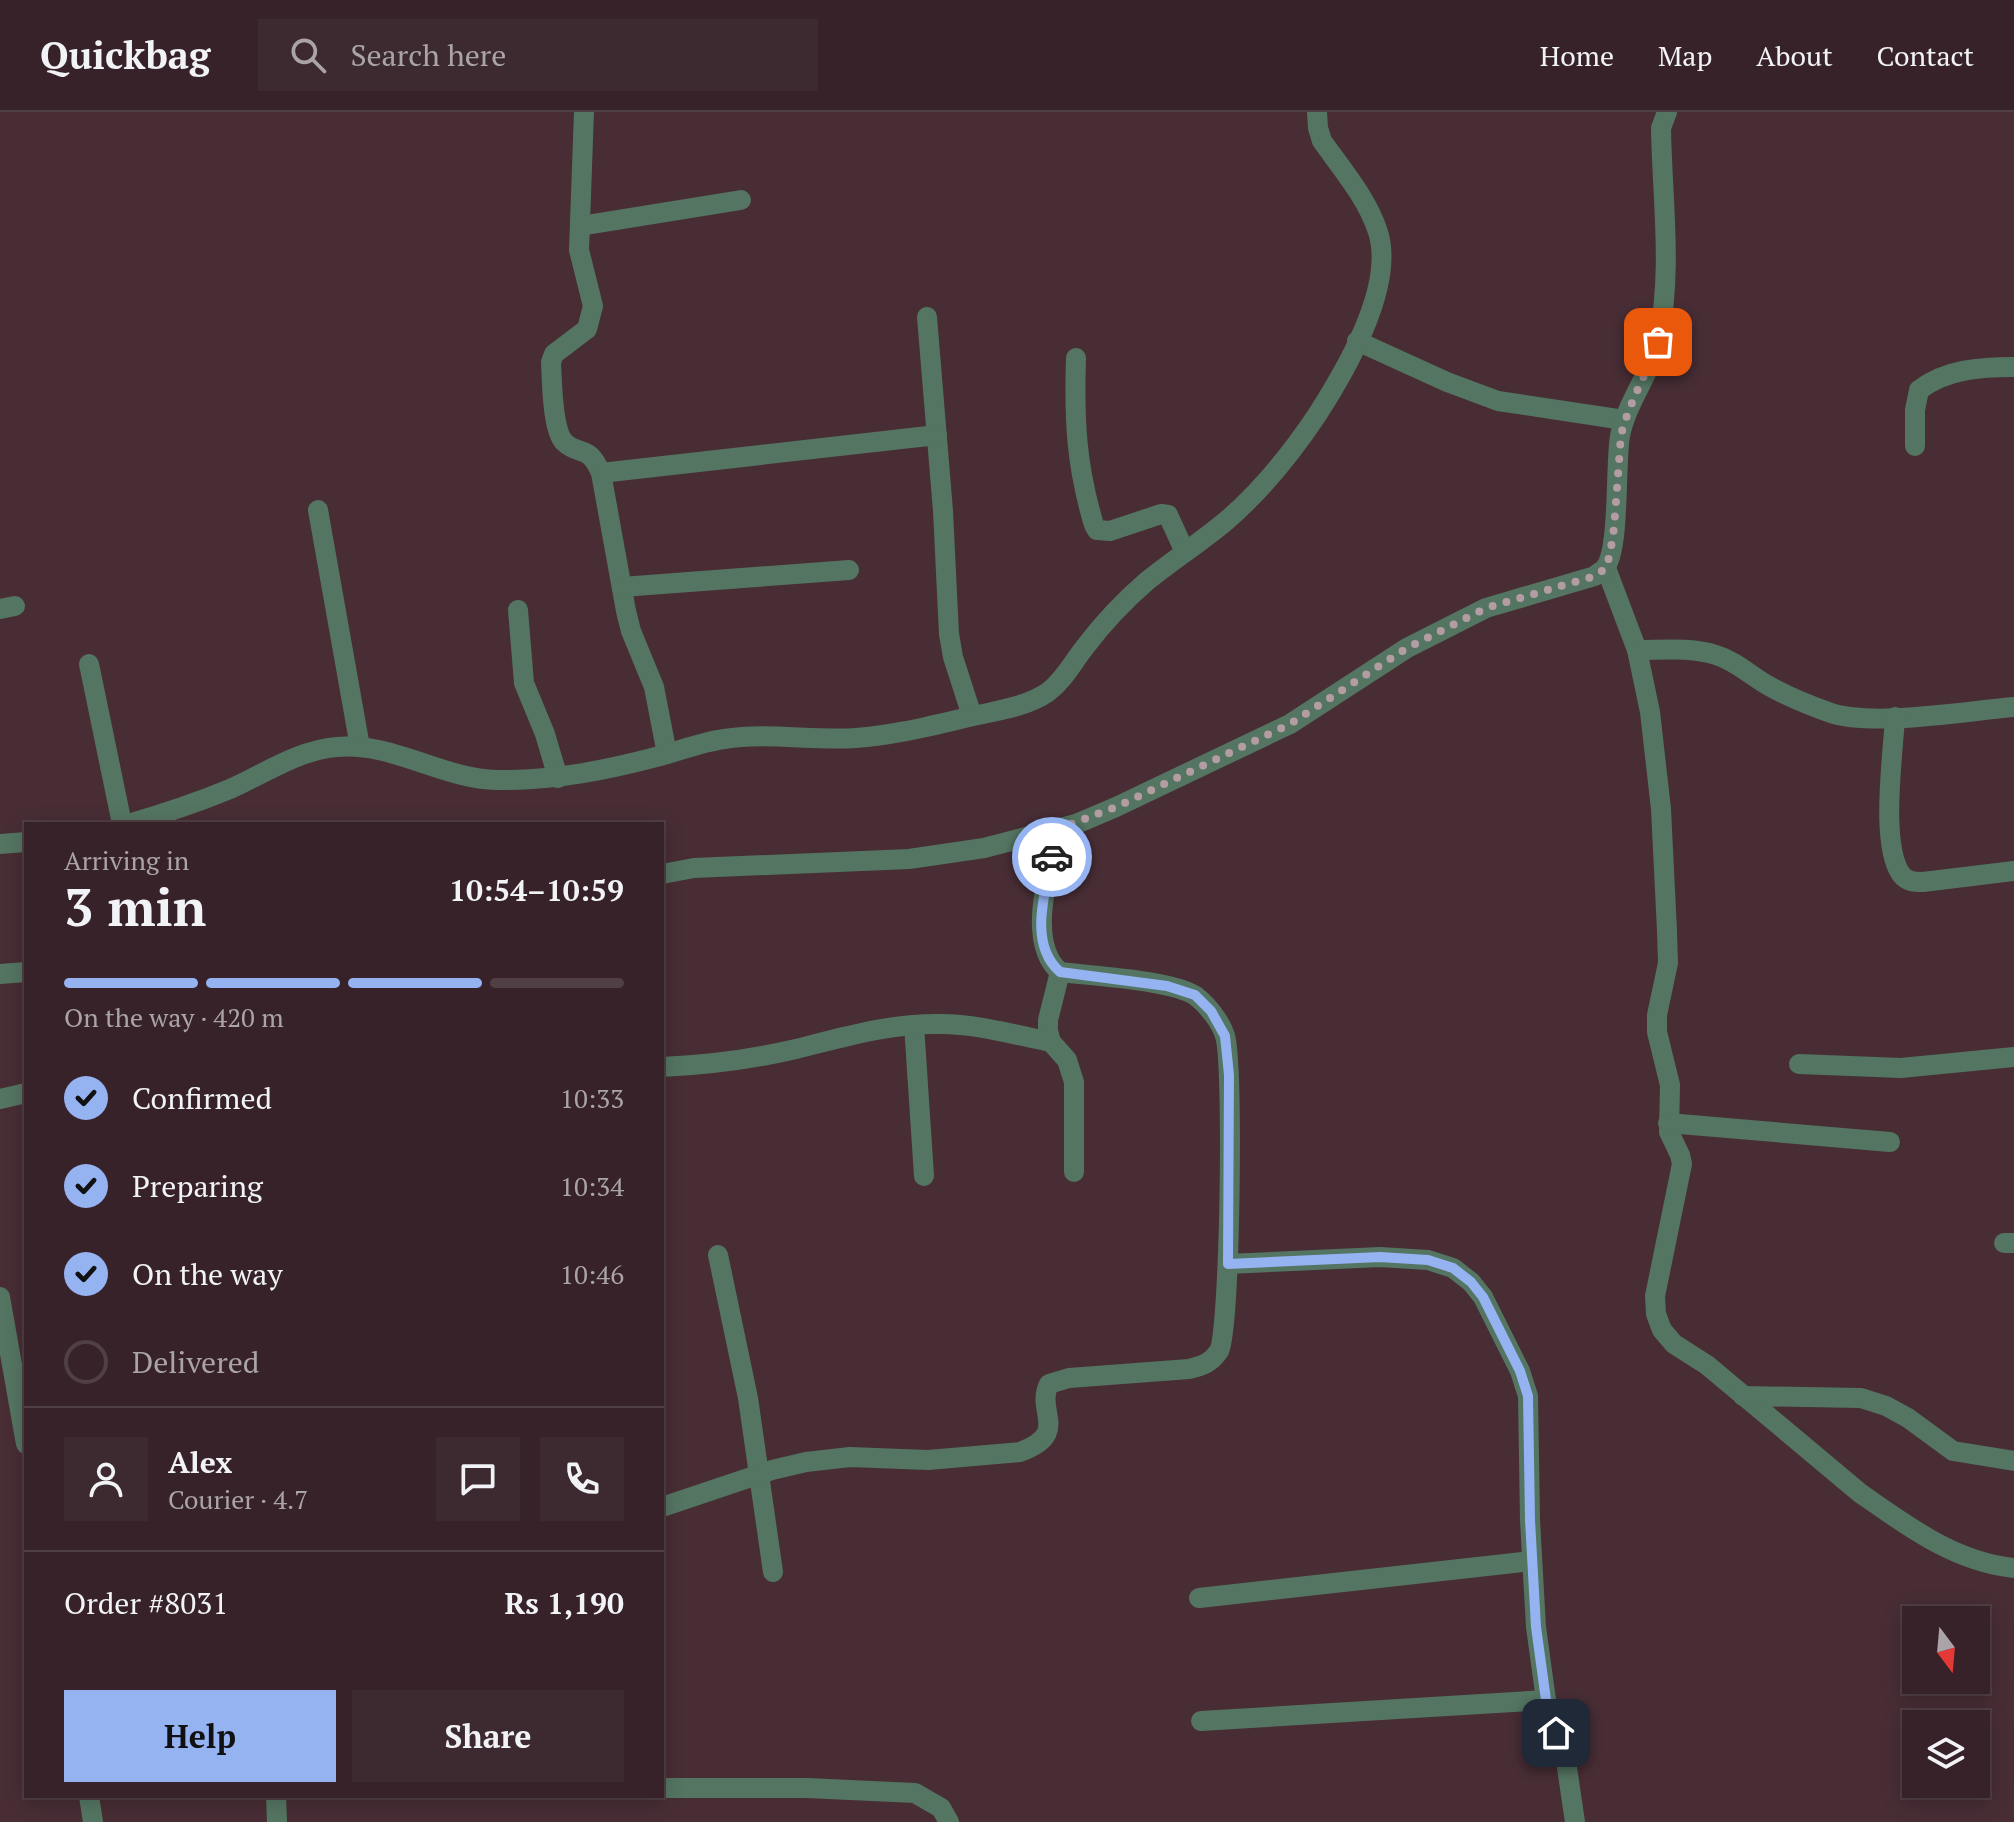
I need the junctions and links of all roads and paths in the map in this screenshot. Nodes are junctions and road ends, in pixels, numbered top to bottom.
1 (584, 112) edge
2 (1667, 112) edge
3 (1314, 117) edge
4 (741, 200) dead end
5 (580, 226) junction
6 (927, 317) dead end
7 (1357, 341) junction
8 (1076, 358) dead end
9 (2014, 367) edge
10 (1624, 420) junction
11 (937, 435) junction
12 (1915, 446) dead end
13 (601, 473) junction
14 (318, 510) dead end
15 (1185, 552) junction
16 (1606, 568) junction
17 (849, 570) dead end
18 (622, 587) junction
19 (518, 610) dead end
20 (1637, 650) junction
21 (89, 664) dead end
22 (2014, 707) edge
23 (972, 716) junction
24 (1895, 717) junction
25 (360, 747) junction
26 (667, 754) junction
27 (558, 778) junction
28 (122, 822) edge
29 (135, 822) edge
30 (1058, 829) junction
31 (24, 842) edge
32 (0, 844) edge
33 (2014, 871) edge
34 (664, 874) edge
35 (24, 972) edge
36 (1060, 972) junction
37 (0, 974) edge
38 (914, 1025) junction
39 (1051, 1042) junction
40 (2014, 1057) edge
41 (1799, 1064) dead end
42 (664, 1067) edge
43 (24, 1093) edge
44 (0, 1099) edge
45 (1668, 1123) junction
46 (1890, 1142) dead end
47 (1074, 1172) dead end
48 (924, 1176) dead end
49 (718, 1255) dead end
50 (1228, 1264) junction
51 (0, 1297) edge
52 (1743, 1396) junction
53 (24, 1433) edge
54 (2014, 1461) edge
55 (759, 1474) junction
56 (664, 1506) edge
57 (1532, 1561) junction
58 (2014, 1568) edge
59 (773, 1572) dead end
60 (1199, 1598) dead end
61 (1546, 1700) junction
62 (1201, 1721) dead end
63 (664, 1788) edge
64 (89, 1798) edge
65 (276, 1798) edge
66 (93, 1822) edge
67 (277, 1822) edge
68 (949, 1822) edge
69 (1575, 1822) edge

1 - 5 street
2 - 10 street
3 - 7 street
4 - 5 street
5 - 13 street
6 - 11 street
7 - 10 street
7 - 15 street
8 - 15 street
9 - 12 street
10 - 16 street
11 - 13 street
11 - 23 street
13 - 18 street
14 - 25 street
15 - 23 street
16 - 20 street
16 - 30 street
17 - 18 street
18 - 26 street
19 - 27 street
20 - 24 street
20 - 45 street
21 - 28 street
22 - 24 street
23 - 26 street
24 - 33 street
25 - 27 street
25 - 29 street
26 - 27 street
30 - 34 street
30 - 36 street
31 - 32 street
35 - 37 street
36 - 39 street
36 - 50 street
38 - 39 street
38 - 42 street
38 - 48 street
39 - 47 street
40 - 41 street
43 - 44 street
45 - 46 street
45 - 52 street
49 - 55 street
50 - 55 street
50 - 57 street
51 - 53 street
52 - 54 street
52 - 58 street
55 - 56 street
55 - 59 street
57 - 60 street
57 - 61 street
61 - 62 street
61 - 69 street
63 - 68 street
64 - 66 street
65 - 67 street

